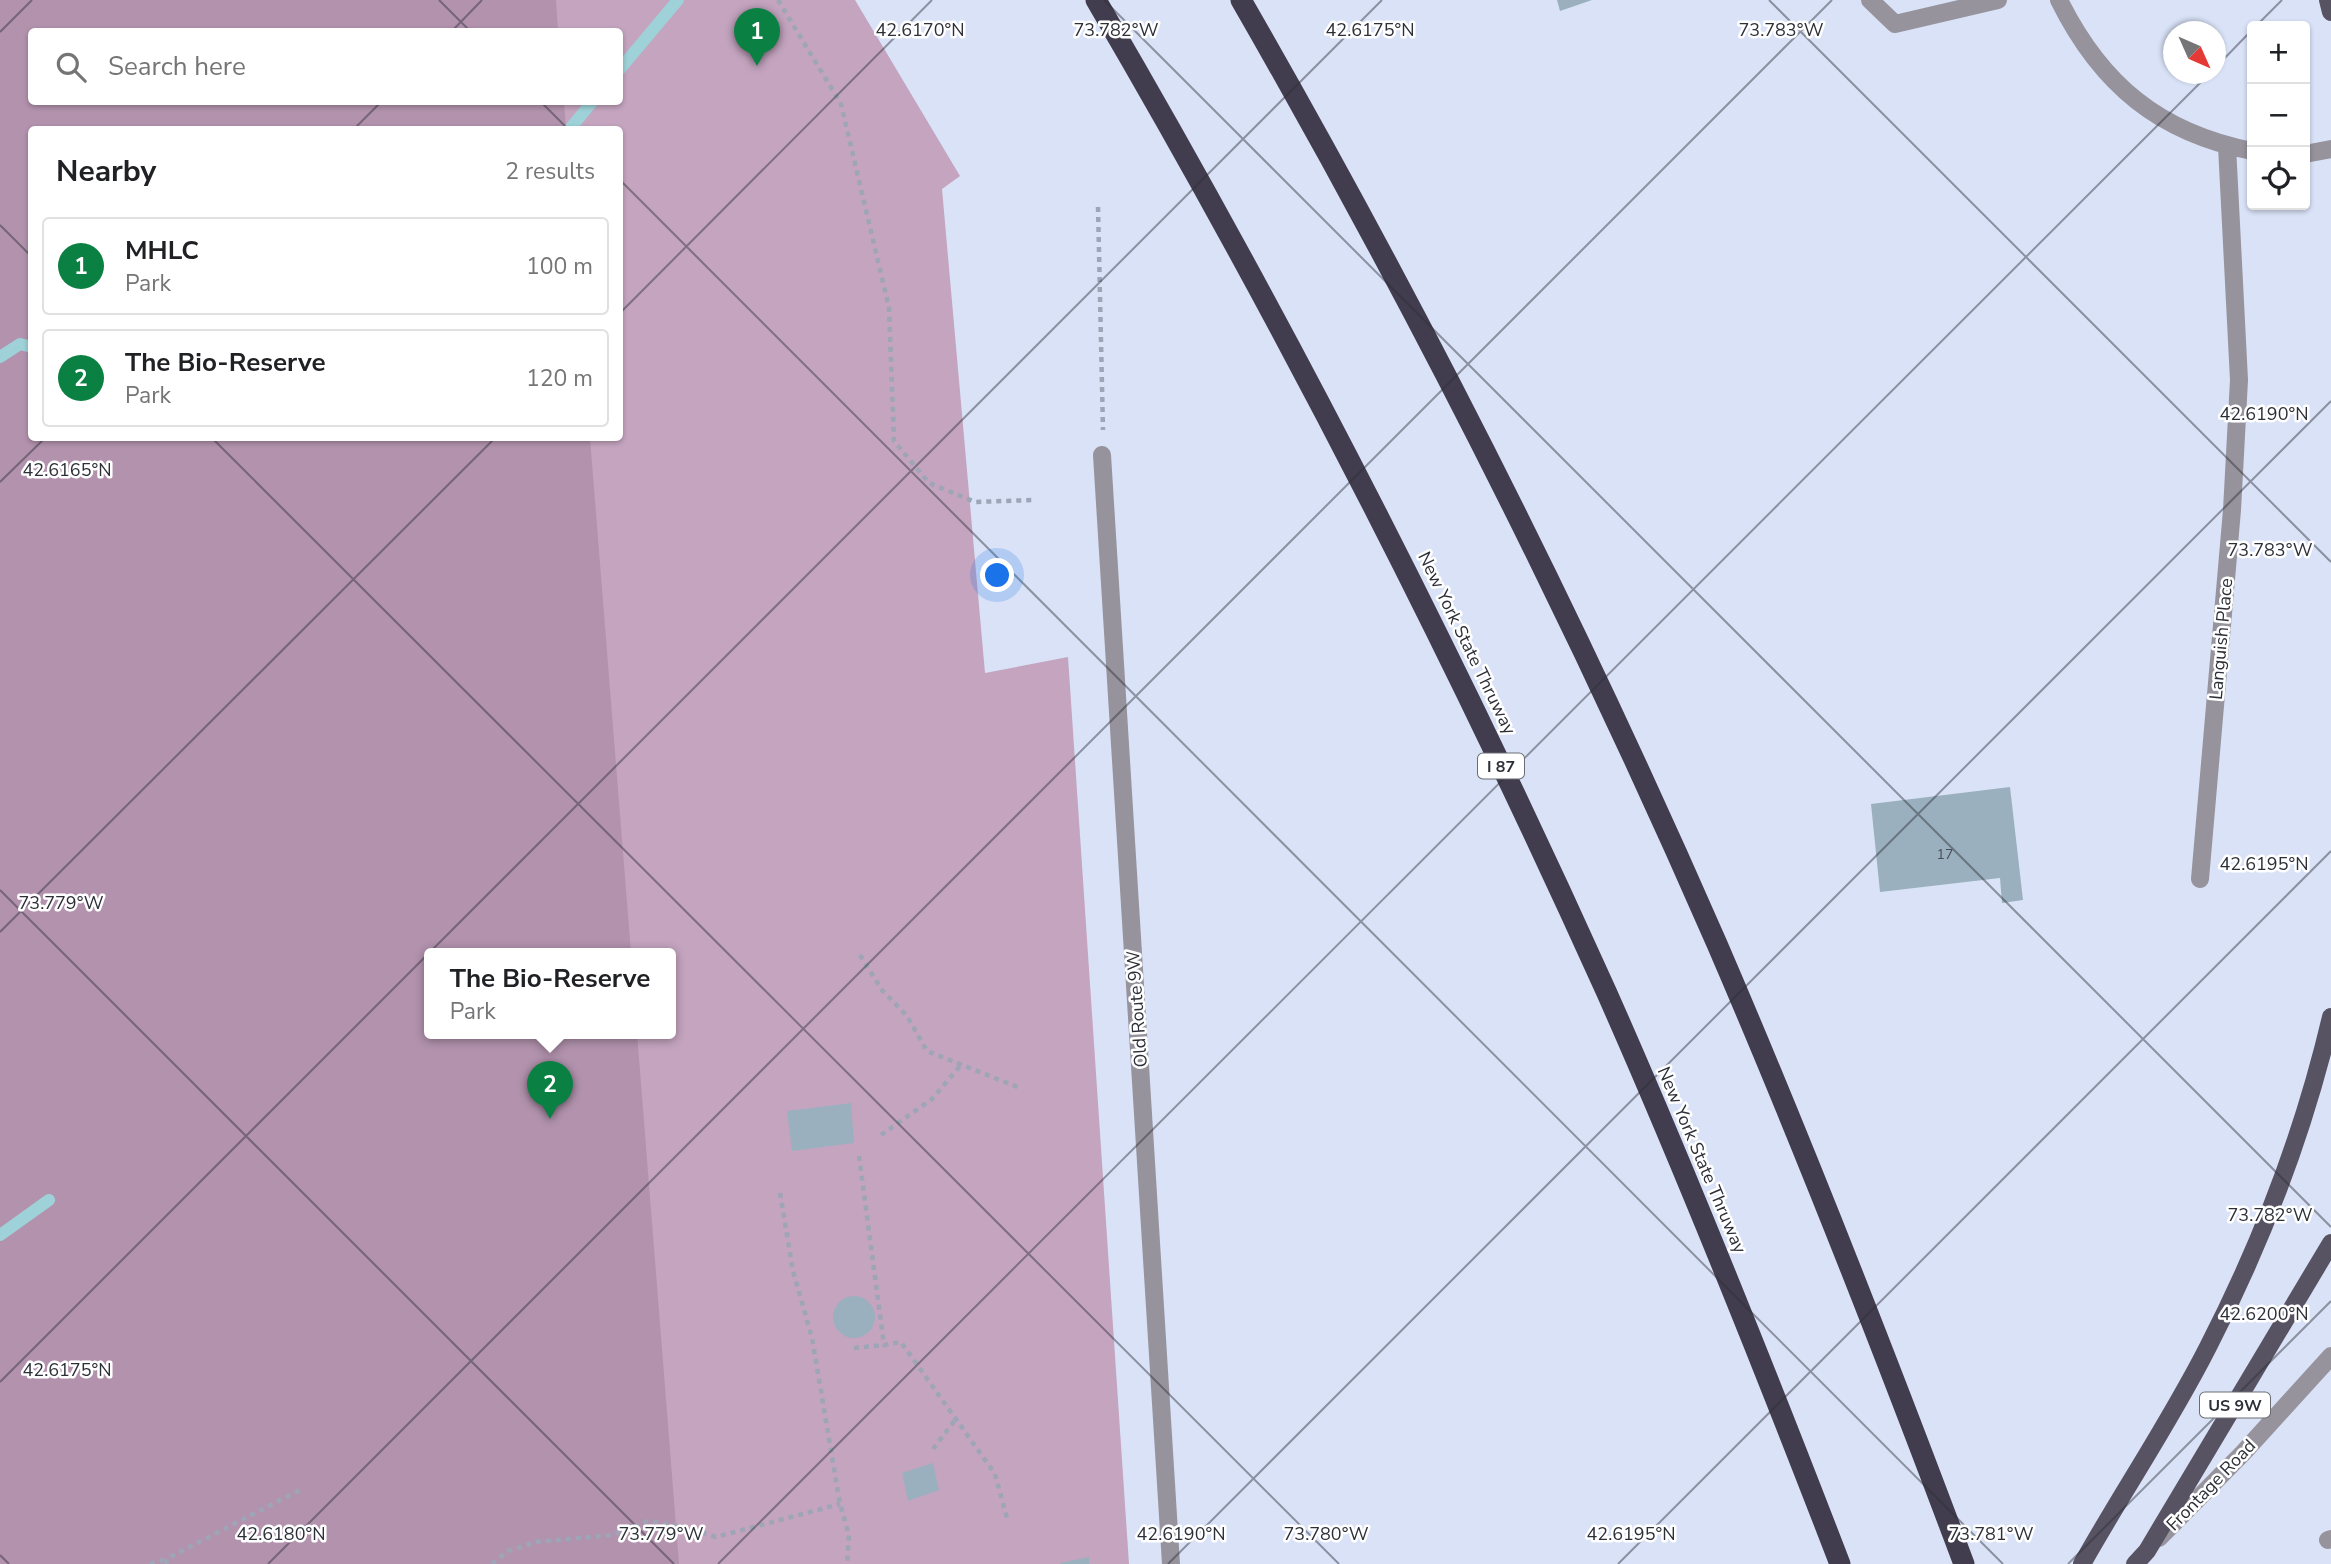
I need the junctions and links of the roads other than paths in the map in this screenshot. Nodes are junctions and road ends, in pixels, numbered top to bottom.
1 (1096, 0) edge
2 (1241, 0) edge
3 (1870, 0) edge
4 (1998, 0) edge
5 (2059, 0) edge
6 (2328, 0) edge
7 (2331, 12) edge
8 (2227, 146) junction
9 (2331, 149) edge
10 (2247, 150) edge
11 (2310, 153) edge
12 (1102, 454) road end
13 (2200, 879) dead end
14 (2331, 1017) edge
15 (2331, 1051) edge
16 (2314, 1091) junction
17 (2331, 1243) edge
18 (2331, 1356) edge
19 (2141, 1557) edge
20 (1171, 1564) edge
21 (1840, 1564) edge
22 (1964, 1564) edge
23 (2082, 1564) edge

1 - 21 highway, New York State Thruway / I 87
2 - 22 highway
3 - 4 street
5 - 8 street
6 - 7 main road
8 - 10 street
8 - 13 street, Languish Place
9 - 11 street
12 - 20 street, Old Route 9W
14 - 16 main road, US 9W
15 - 16 main road, US 9W
16 - 23 main road, US 9W
17 - 19 main road, US 9W
18 - 19 street, Frontage Road

